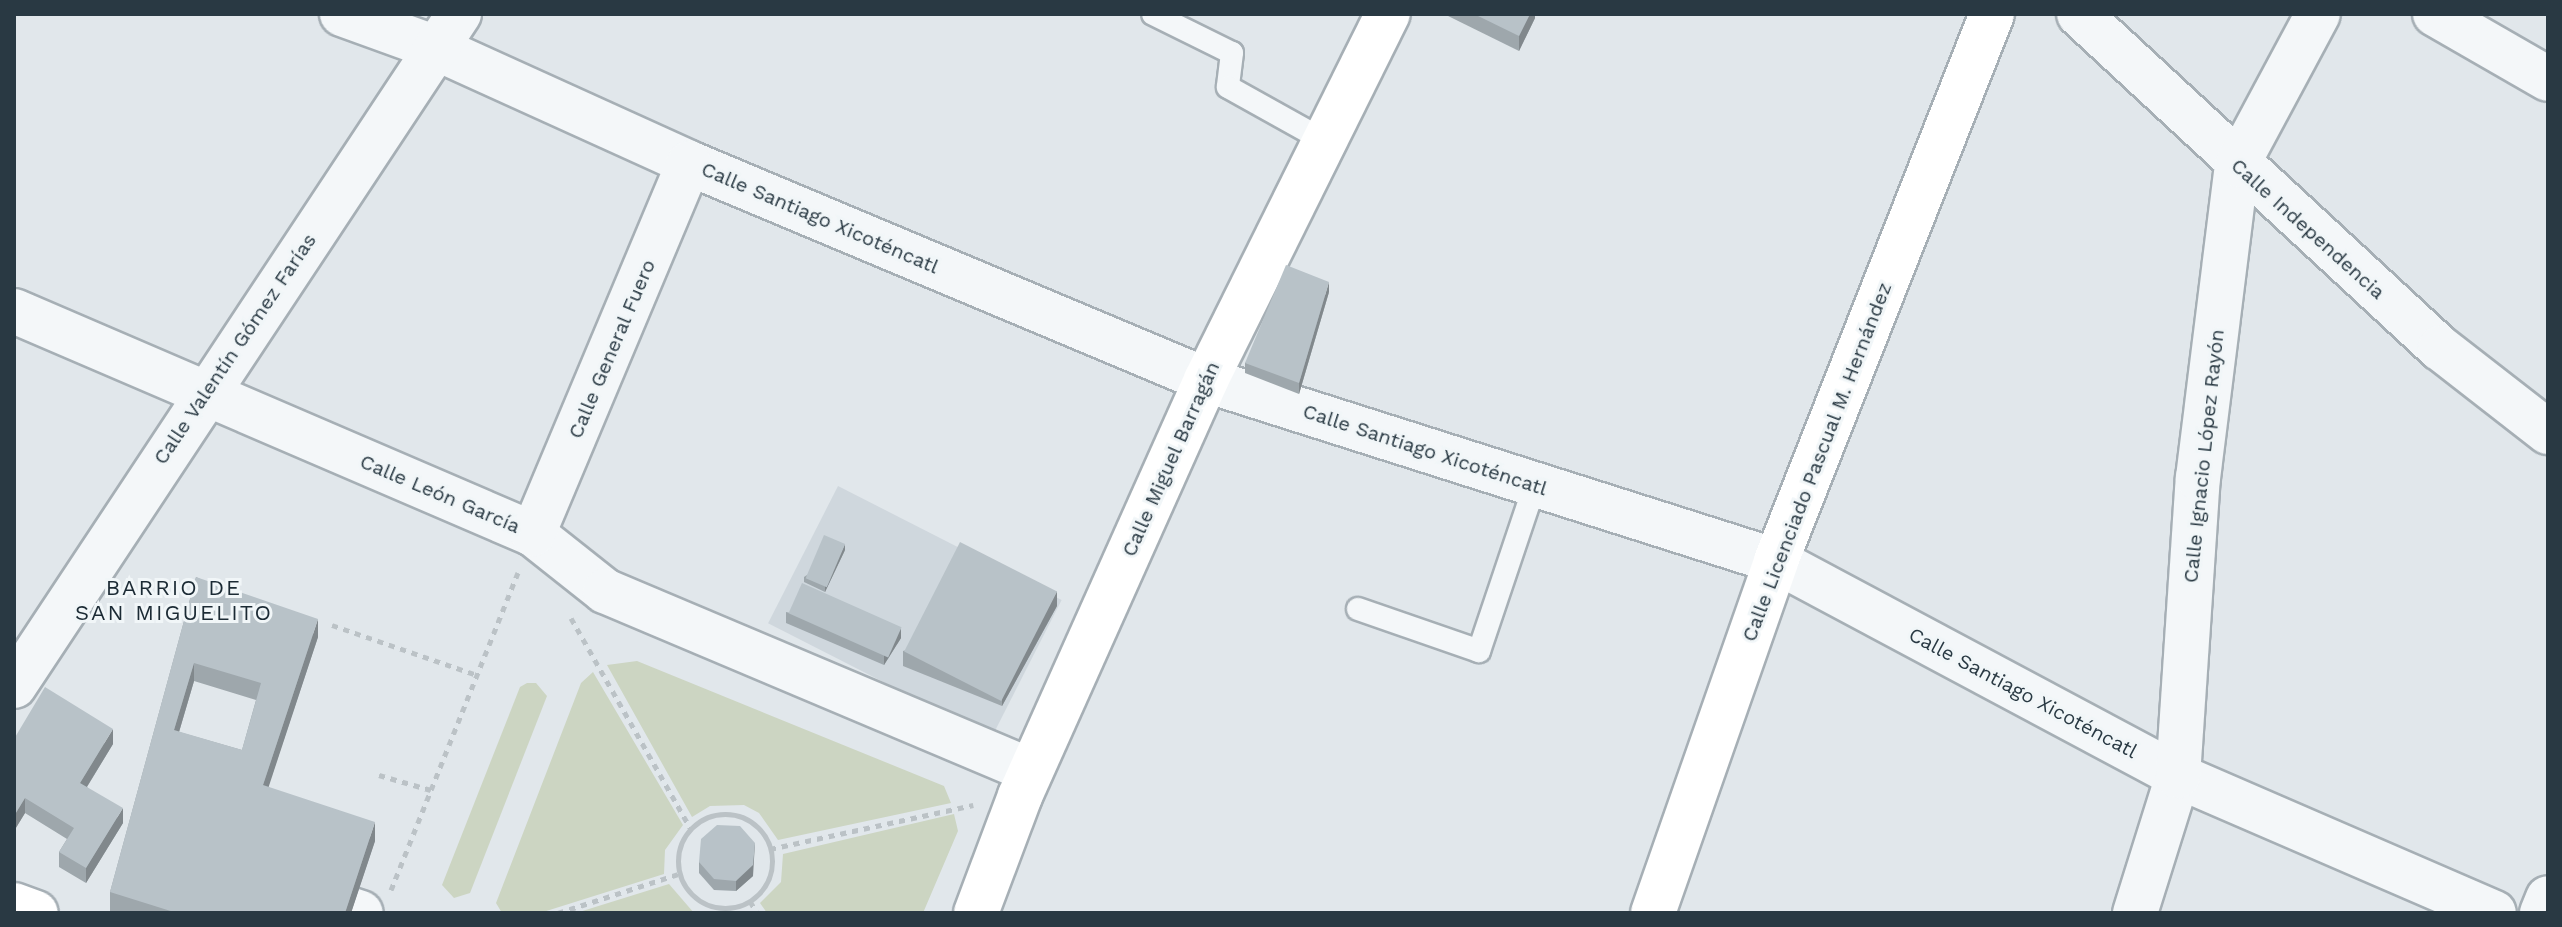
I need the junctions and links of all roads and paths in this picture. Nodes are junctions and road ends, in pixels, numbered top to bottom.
1 (342, 14) edge
2 (1153, 14) edge
3 (1388, 14) edge
4 (1992, 14) edge
5 (2079, 14) edge
6 (2318, 14) edge
7 (2435, 14) edge
8 (447, 31) edge
9 (2548, 79) edge
10 (1325, 141) junction
11 (689, 163) junction
12 (2237, 165) junction
13 (14, 311) edge
14 (1206, 380) junction
15 (205, 393) junction
16 (2548, 432) edge
17 (1535, 485) junction
18 (533, 534) junction
19 (1776, 561) junction
20 (511, 589) dead end
21 (1358, 609) dead end
22 (567, 611) dead end
23 (332, 625) dead end
24 (477, 675) junction
25 (14, 686) edge
26 (379, 775) dead end
27 (2178, 776) junction
28 (1025, 783) junction
29 (431, 790) junction
30 (691, 829) junction
31 (770, 849) junction
32 (679, 874) junction
33 (2548, 898) edge
34 (750, 901) junction
35 (14, 905) edge
36 (367, 907) edge
37 (36, 913) edge
38 (558, 913) edge
39 (757, 913) edge
40 (976, 913) edge
41 (1653, 913) edge
42 (2135, 913) edge
43 (2494, 913) edge
44 (2542, 913) edge

1 - 8 street, Calle Santiago Xicoténcatl
2 - 10 lane
3 - 10 main road, Calle Miguel Barragán
4 - 19 main road, Calle Licenciado Pascual M. Hernández
5 - 12 street, Calle Independencia
6 - 12 street, Calle Ignacio López Rayón
7 - 9 street
8 - 11 street, Calle Santiago Xicoténcatl
8 - 15 street, Calle Valentín Gómez Farías
10 - 14 main road, Calle Miguel Barragán
11 - 14 street, Calle Santiago Xicoténcatl
11 - 18 street, Calle General Fuero
12 - 16 street, Calle Independencia
12 - 27 street, Calle Ignacio López Rayón
13 - 15 street, Calle León García
14 - 17 street, Calle Santiago Xicoténcatl
14 - 28 main road, Calle Miguel Barragán
15 - 18 street, Calle León García
15 - 25 street, Calle Valentín Gómez Farías
17 - 19 street, Calle Santiago Xicoténcatl
17 - 21 lane
18 - 28 street, Calle León García
19 - 27 street, Calle Santiago Xicoténcatl
19 - 41 main road, Calle Licenciado Pascual M. Hernández
20 - 24 path
22 - 30 path
23 - 24 path
24 - 29 path
26 - 29 path
27 - 42 street, Calle Ignacio López Rayón
27 - 43 street, Calle Santiago Xicoténcatl
28 - 31 path
28 - 40 main road, Calle Miguel Barragán
29 - 36 path
30 - 31 path
30 - 32 path
31 - 34 path
32 - 34 path
32 - 38 path
33 - 44 street
34 - 39 path
35 - 37 main road

